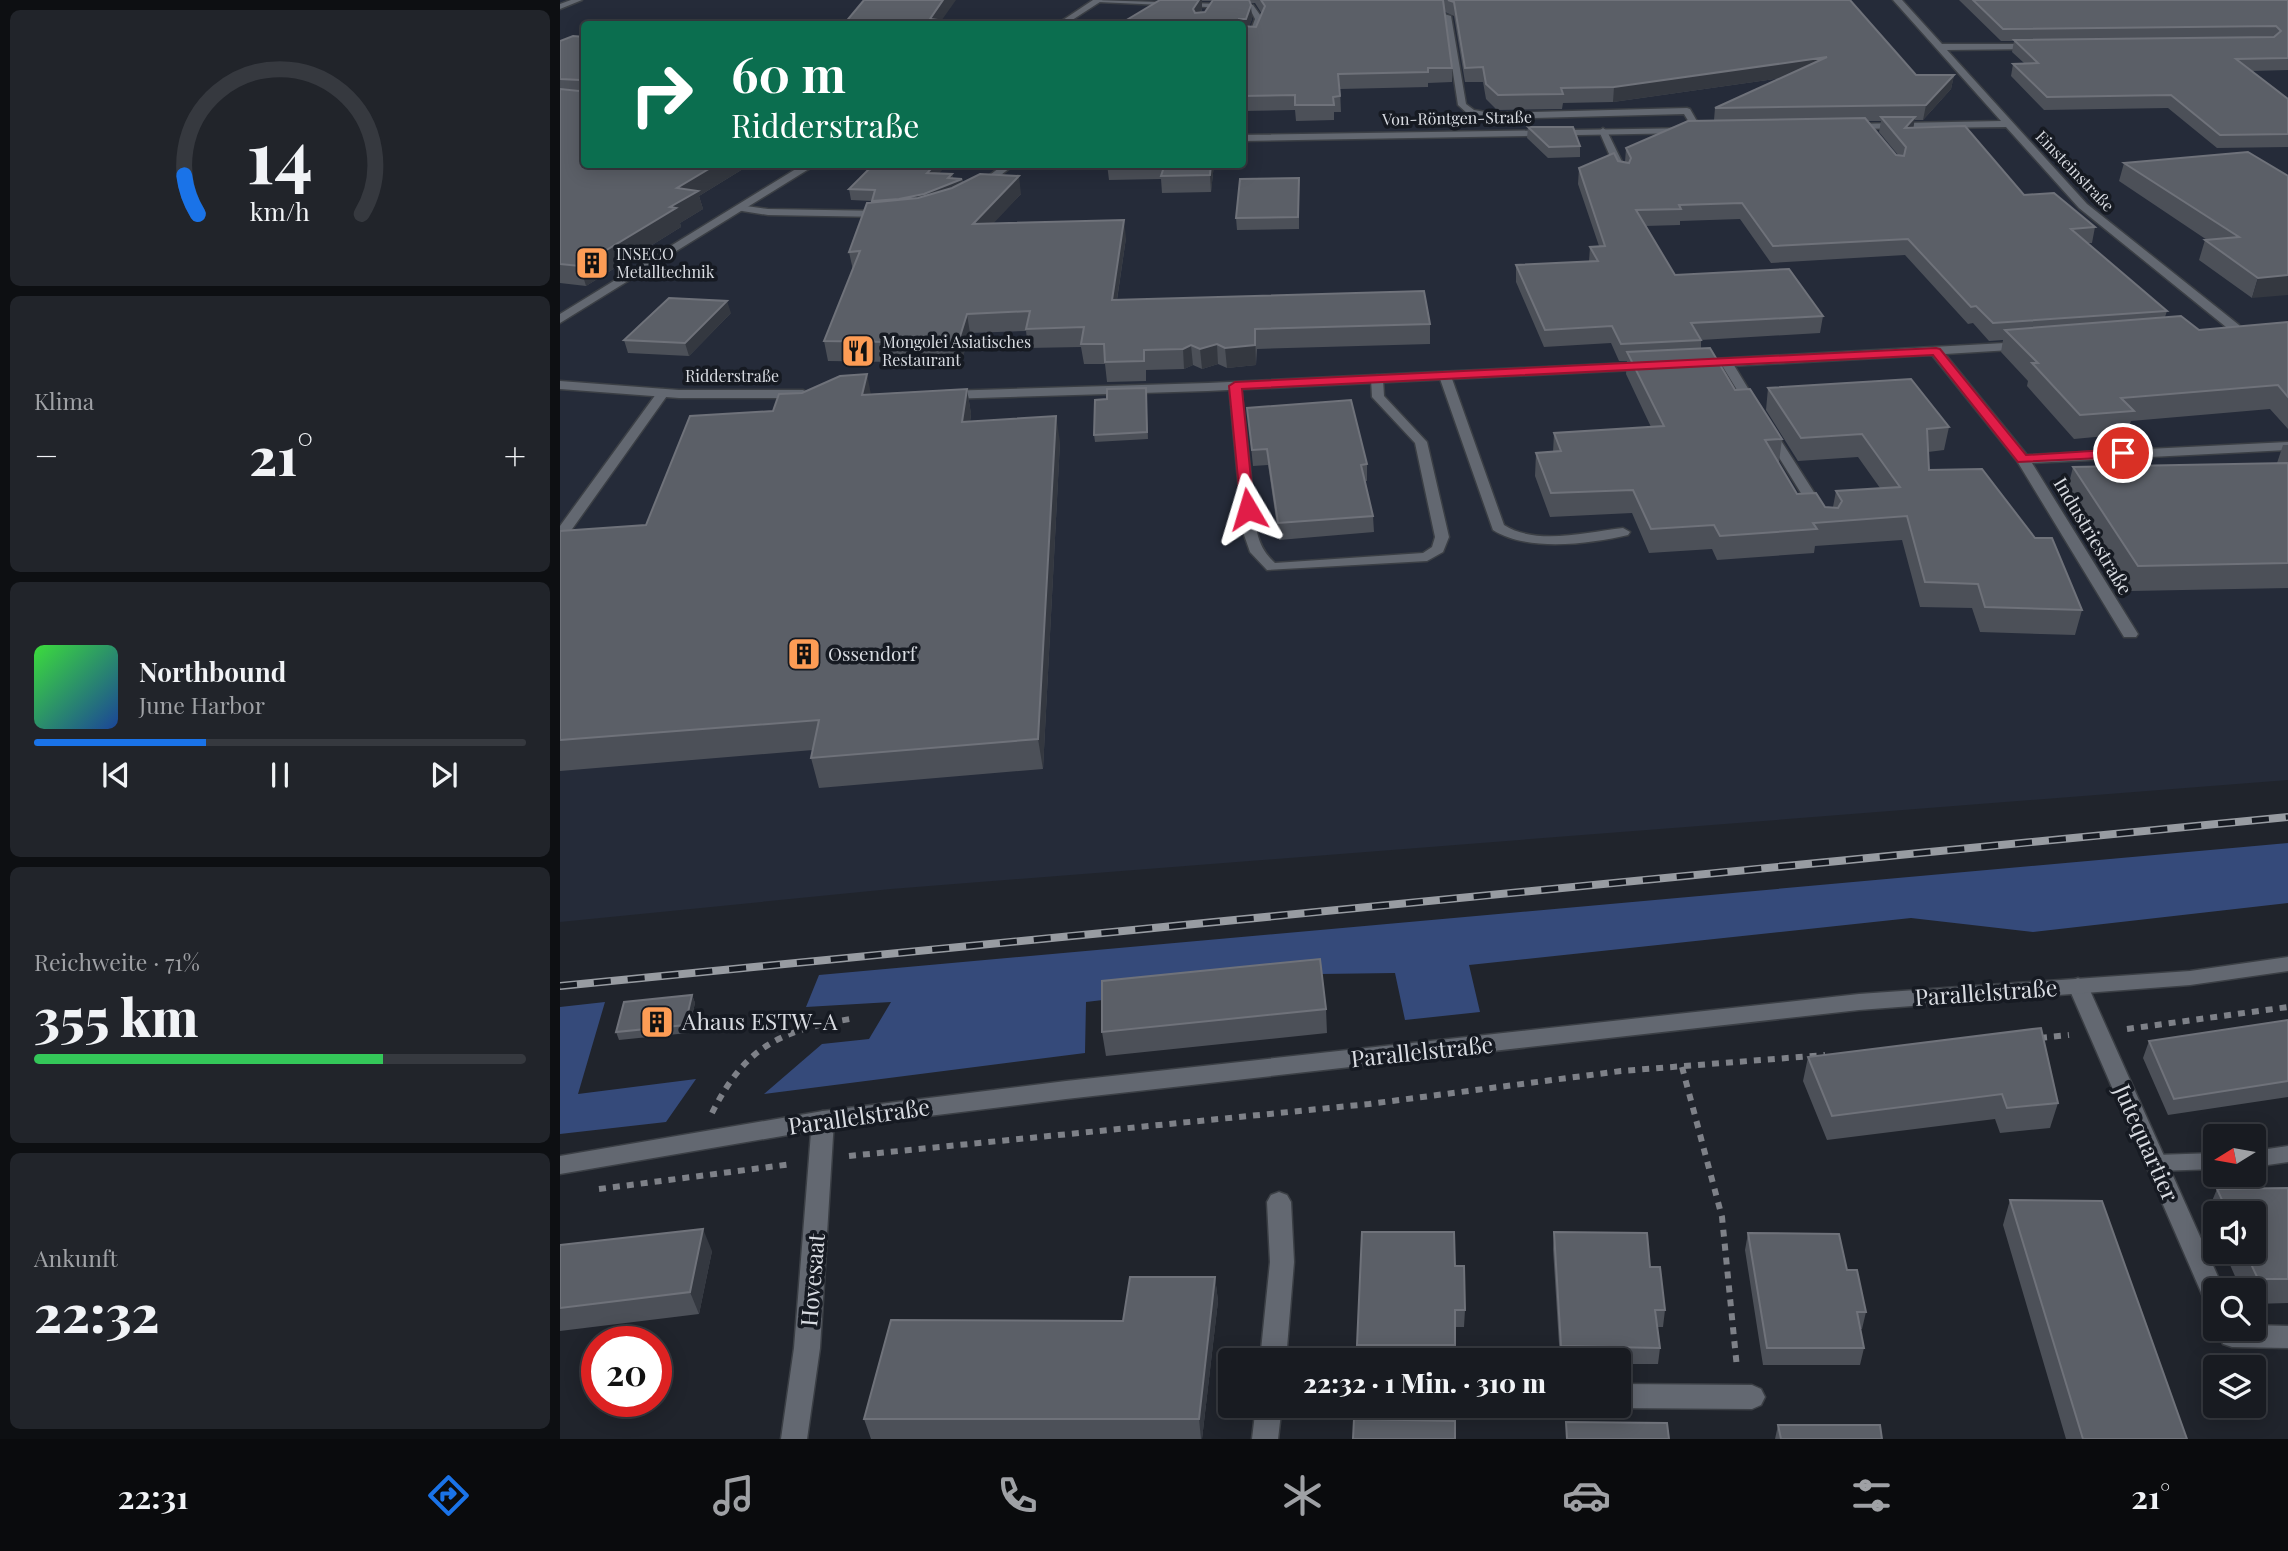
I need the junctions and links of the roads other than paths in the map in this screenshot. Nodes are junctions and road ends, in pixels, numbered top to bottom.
1 (578, 0) edge
2 (1099, 0) edge
3 (1897, 0) edge
4 (1211, 7) junction
5 (560, 8) edge
6 (1206, 16) edge
7 (1447, 16) edge
8 (1065, 21) edge
9 (1246, 37) edge
10 (2050, 46) edge
11 (1940, 47) junction
12 (2008, 124) junction
13 (1839, 127) edge
14 (1867, 127) junction
15 (1704, 130) joint
16 (1603, 131) junction
17 (1875, 136) edge
18 (1246, 138) edge
19 (805, 168) edge
20 (1005, 168) edge
21 (1623, 174) edge
22 (974, 190) edge
23 (739, 208) junction
24 (896, 214) edge
25 (560, 319) edge
26 (2235, 328) edge
27 (2032, 345) edge
28 (1936, 351) junction
29 (1726, 362) junction
30 (1685, 365) edge
31 (1658, 366) edge
32 (1445, 376) junction
33 (1377, 379) junction
34 (560, 385) edge
35 (1235, 386) junction
36 (663, 393) junction
37 (815, 394) edge
38 (936, 395) edge
39 (2288, 446) edge
40 (2023, 459) junction
41 (1829, 526) edge
42 (1623, 532) dead end
43 (560, 536) edge
44 (2130, 634) dead end
45 (2288, 964) edge
46 (2078, 986) junction
47 (823, 1119) junction
48 (2288, 1154) edge
49 (2266, 1157) edge
50 (2203, 1161) edge
51 (2156, 1163) junction
52 (560, 1165) edge
53 (1279, 1202) dead end
54 (2207, 1278) edge
55 (2266, 1336) edge
56 (2288, 1336) edge
57 (1274, 1348) edge
58 (1631, 1396) edge
59 (1746, 1397) road end
60 (1267, 1418) edge
61 (794, 1439) edge
62 (1265, 1439) edge

1 - 5 lane
2 - 4 lane
2 - 8 street
3 - 11 street, Einsteinstraße
4 - 6 lane
4 - 9 lane
7 - 15 lane
10 - 11 street
11 - 12 street, Einsteinstraße
12 - 14 street
12 - 26 street, Einsteinstraße
13 - 14 street
14 - 17 lane
15 - 16 street, Von-Röntgen-Straße
16 - 18 street, Von-Röntgen-Straße
16 - 21 lane
19 - 23 street
20 - 22 lane
23 - 24 lane
23 - 25 street
27 - 28 street
28 - 29 street
28 - 40 street, Industriestraße
29 - 30 street
29 - 41 lane
31 - 32 street
32 - 33 street
32 - 42 lane
33 - 35 street
33 - 35 lane
34 - 36 street, Ridderstraße
35 - 38 street
36 - 37 street, Ridderstraße
36 - 43 lane
39 - 40 street, Industriestraße
40 - 44 street, Industriestraße
45 - 46 street, Parallelstraße
46 - 47 street, Parallelstraße
46 - 51 street, Jutequartier
47 - 52 street, Parallelstraße
47 - 61 street, Hovesaat
48 - 49 lane
50 - 51 lane
51 - 54 street, Jutequartier
53 - 57 street
55 - 56 street
58 - 59 street
60 - 62 street

